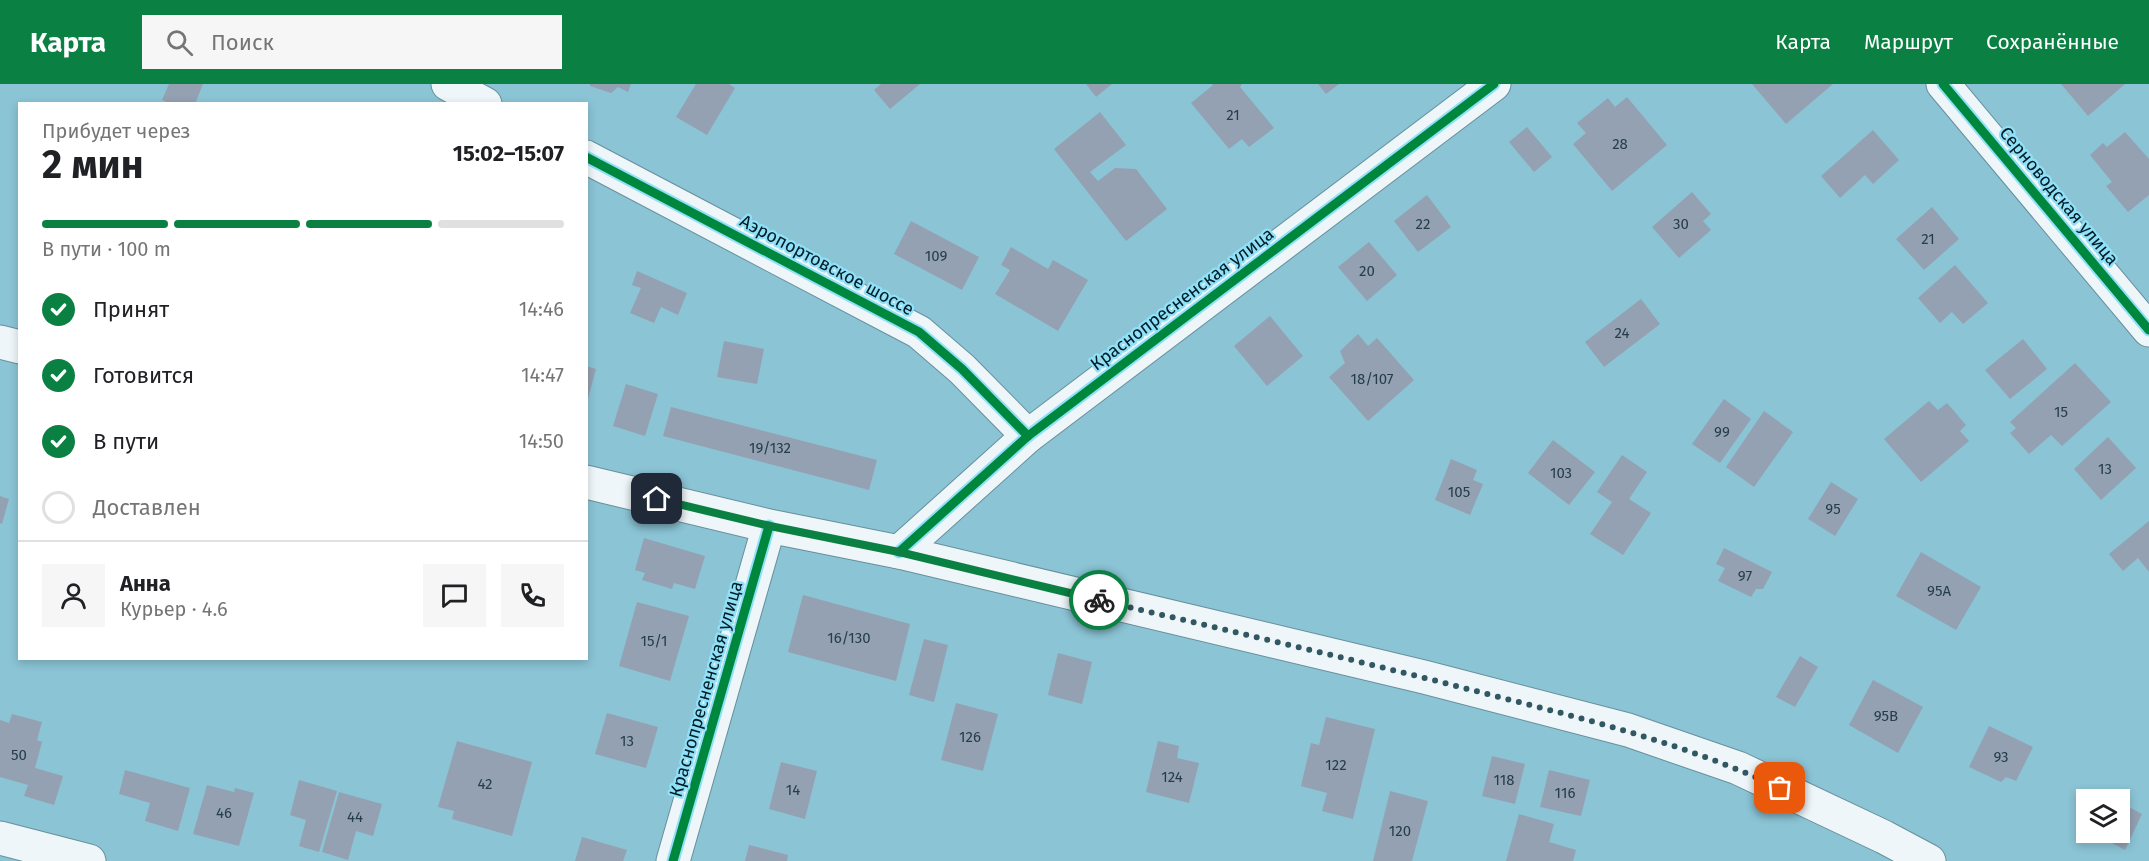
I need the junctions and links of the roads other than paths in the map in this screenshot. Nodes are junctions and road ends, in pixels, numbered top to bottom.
1 (448, 84) edge
2 (1494, 84) edge
3 (1943, 84) edge
4 (481, 102) edge
5 (588, 158) edge
6 (2149, 330) edge
7 (0, 342) edge
8 (18, 346) edge
9 (1028, 436) junction
10 (588, 482) edge
11 (770, 526) junction
12 (899, 552) junction
13 (0, 838) edge
14 (89, 861) edge
15 (674, 861) edge
16 (1929, 861) edge

1 - 4 street
2 - 9 street, Краснопресненская улица
3 - 6 street, Серноводская улица
5 - 9 street, Аэропортовское шоссе
7 - 8 street
9 - 12 street, Краснопресненская улица
10 - 11 street
11 - 12 street
11 - 15 street, Краснопресненская улица
12 - 16 street
13 - 14 street

